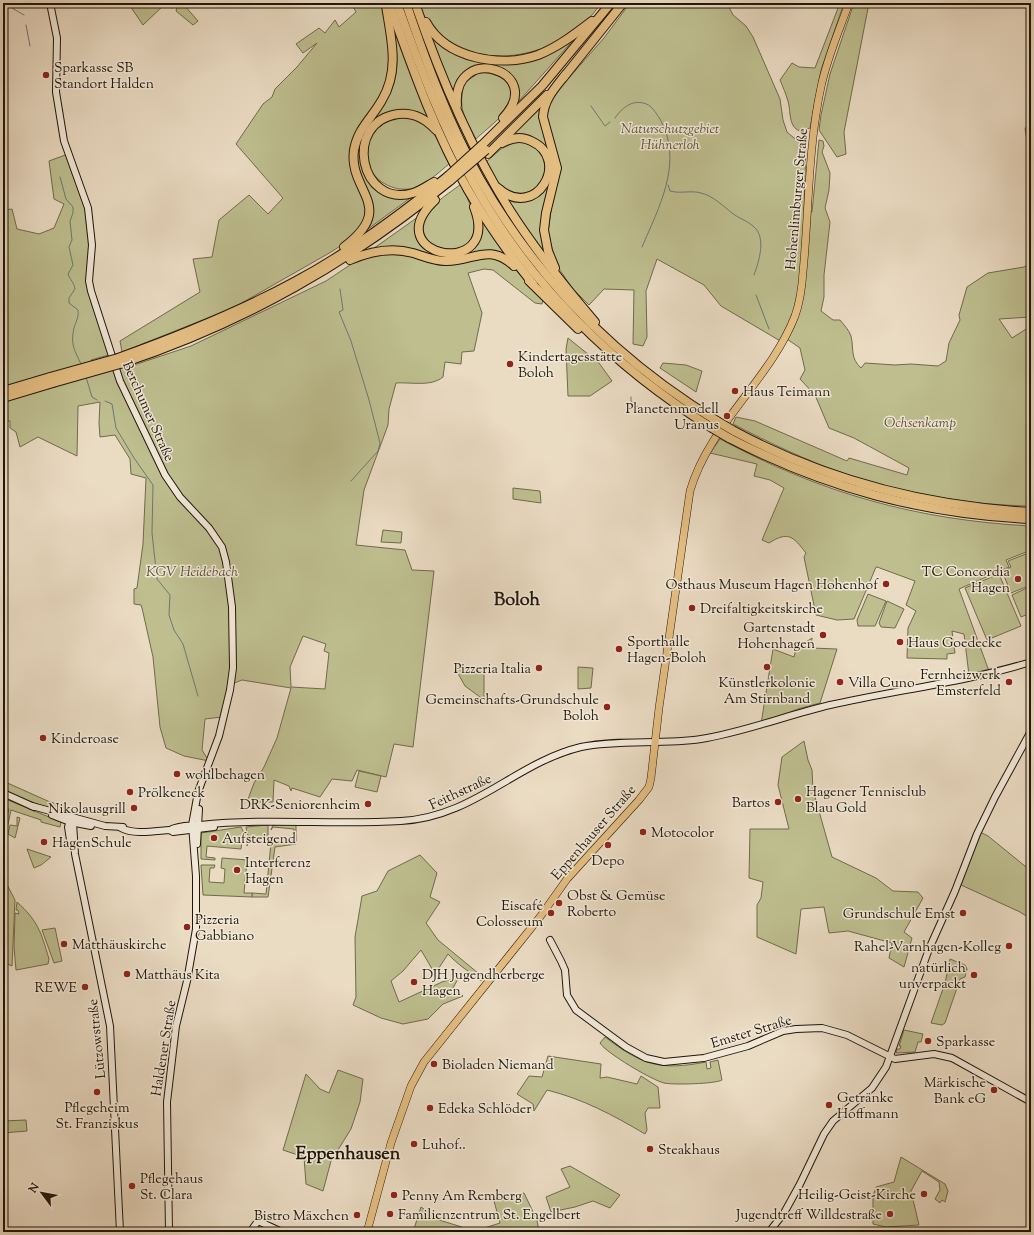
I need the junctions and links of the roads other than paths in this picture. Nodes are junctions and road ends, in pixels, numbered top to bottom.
1 (50, 3) edge
2 (385, 3) edge
3 (389, 3) edge
4 (397, 3) edge
5 (406, 3) edge
6 (415, 3) edge
7 (606, 3) edge
8 (612, 3) edge
9 (618, 3) edge
10 (623, 3) edge
11 (849, 3) edge
12 (592, 21) junction
13 (566, 74) junction
14 (458, 111) junction
15 (490, 132) junction
16 (441, 137) junction
17 (496, 147) junction
18 (484, 148) junction
19 (450, 178) junction
20 (437, 181) junction
21 (494, 184) junction
22 (467, 189) junction
23 (441, 195) junction
24 (335, 253) junction
25 (350, 260) junction
26 (561, 281) junction
27 (533, 284) junction
28 (240, 309) junction
29 (249, 313) junction
30 (613, 350) junction
31 (119, 361) junction
32 (51, 380) junction
33 (750, 389) joint
34 (3, 391) edge
35 (3, 398) edge
36 (732, 435) junction
37 (1031, 512) edge
38 (1031, 520) edge
39 (1031, 662) edge
40 (1031, 731) edge
41 (655, 743) junction
42 (3, 793) edge
43 (71, 821) junction
44 (194, 827) junction
45 (550, 940) dead end
46 (890, 1057) junction
47 (1031, 1102) edge
48 (120, 1232) edge
49 (169, 1232) edge
50 (250, 1232) edge
51 (282, 1232) edge
52 (367, 1232) edge
53 (769, 1232) edge

1 - 44 main road, Berchumer Straße
2 - 24 highway
3 - 16 highway
4 - 30 highway
5 - 30 highway
6 - 12 highway
6 - 14 highway
7 - 12 highway
8 - 18 highway
9 - 18 highway
10 - 13 highway
11 - 33 main road, Hohenlimburger Straße
12 - 15 highway
13 - 17 highway
13 - 26 highway
14 - 15 highway
14 - 21 highway
15 - 18 highway
16 - 20 highway
16 - 22 highway
17 - 18 highway
17 - 21 highway
18 - 19 highway, bridge
19 - 20 highway
19 - 23 highway
19 - 28 highway
19 - 29 highway
20 - 24 highway
21 - 26 highway
22 - 23 highway
22 - 27 highway
23 - 25 highway
24 - 28 highway
25 - 27 highway
25 - 29 highway
26 - 30 highway
27 - 30 highway
28 - 31 highway
29 - 31 highway
30 - 36 highway, bridge
31 - 32 highway, bridge
32 - 34 highway
32 - 35 highway
33 - 41 main road, Eppenhauser Straße
36 - 37 highway
36 - 38 highway
39 - 41 main road, Feithstraße
40 - 46 main road
41 - 44 main road, Feithstraße
41 - 52 main road, Eppenhauser Straße
42 - 43 main road, Feithstraße
43 - 44 main road, Feithstraße
43 - 48 main road, Lützowstraße
44 - 49 main road, Haldener Straße
45 - 46 main road, Emster Straße
46 - 47 main road, Emster Straße
46 - 53 main road
50 - 51 main road

